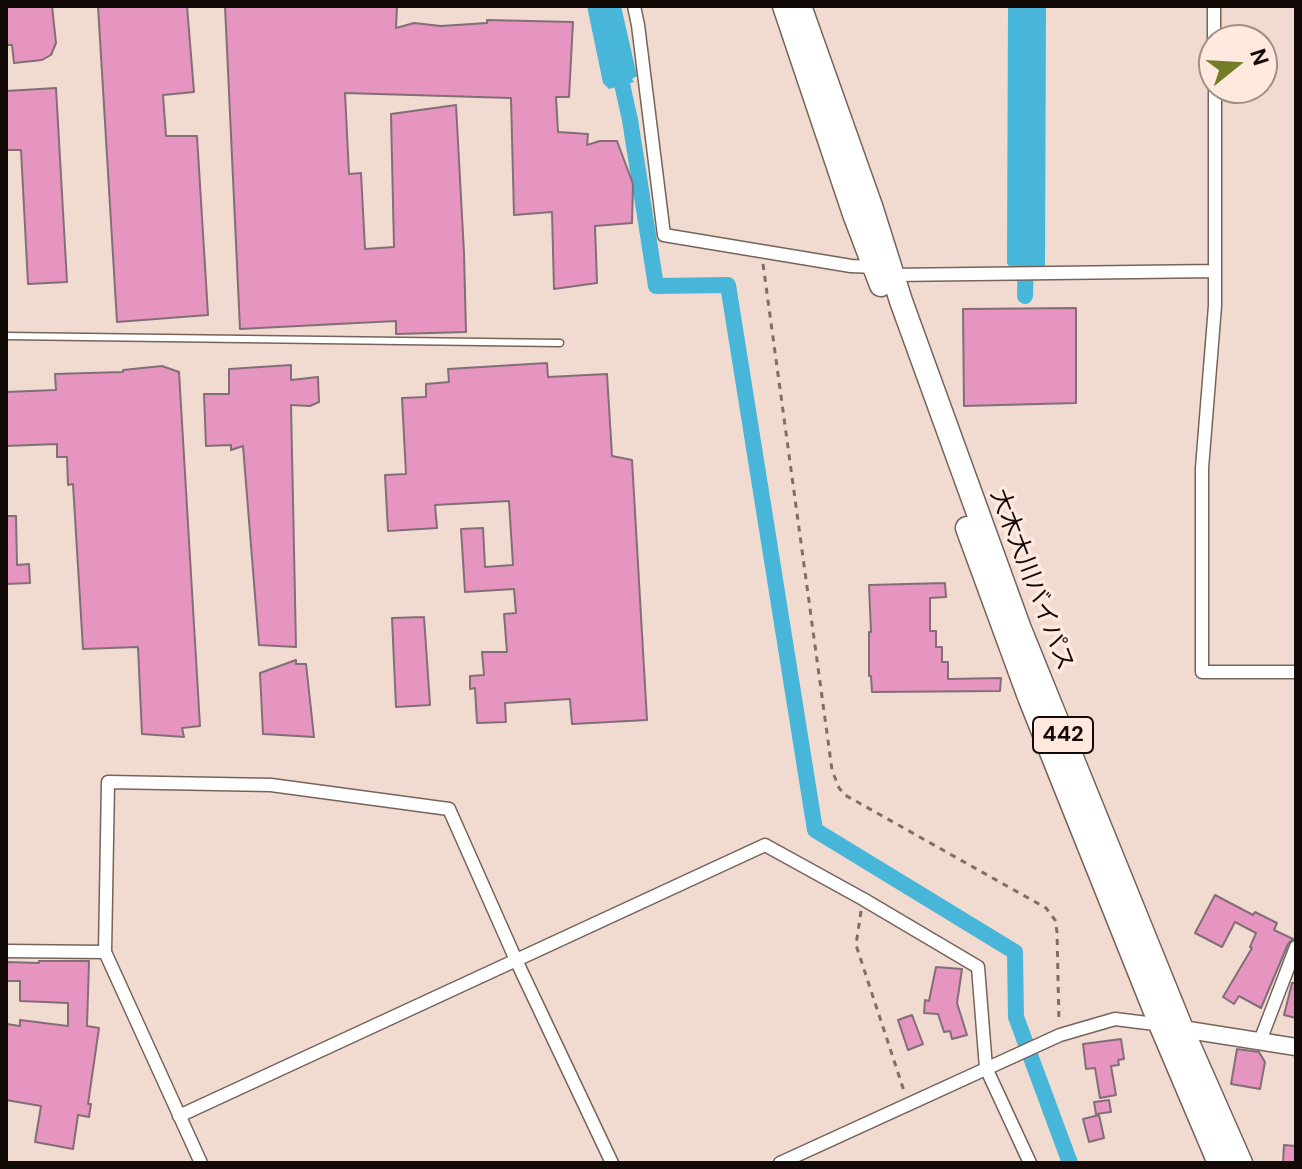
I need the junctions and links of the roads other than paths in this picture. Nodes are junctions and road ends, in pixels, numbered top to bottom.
1 (634, 6) edge
2 (784, 6) edge
3 (800, 6) edge
4 (1215, 104) edge
5 (1215, 271) junction
6 (888, 286) junction
7 (6, 336) edge
8 (560, 343) dead end
9 (1296, 672) edge
10 (1296, 947) edge
11 (6, 951) edge
12 (105, 952) junction
13 (516, 960) junction
14 (1171, 1026) junction
15 (1260, 1041) junction
16 (1296, 1047) edge
17 (986, 1068) junction
18 (179, 1116) junction
19 (201, 1163) edge
20 (612, 1163) edge
21 (780, 1163) edge
22 (1030, 1163) edge
23 (1219, 1163) edge
24 (1241, 1163) edge

1 - 6 street
2 - 6 highway, 大木大川バイパス / 442
3 - 6 highway, 大木大川バイパス / 442
4 - 5 street
5 - 6 street
5 - 9 street
6 - 14 highway, 大木大川バイパス / 442
7 - 8 lane
10 - 15 street
11 - 12 street
12 - 13 street
12 - 18 street
13 - 17 street
13 - 18 street
13 - 20 street
14 - 15 street
14 - 17 street
14 - 23 highway, 大木大川バイパス / 442
14 - 24 highway, 大木大川バイパス / 442
15 - 16 street
17 - 21 street
17 - 22 street
18 - 19 street

